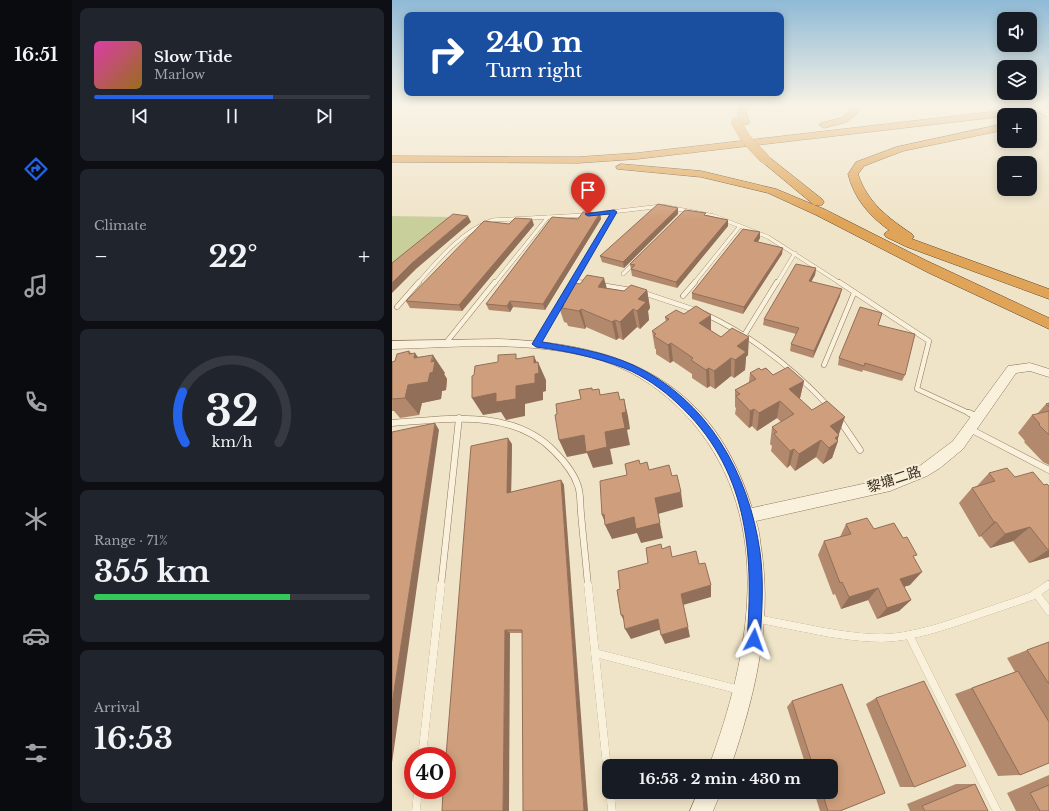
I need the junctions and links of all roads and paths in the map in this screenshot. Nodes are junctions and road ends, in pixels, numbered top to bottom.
1 (675, 144) edge
2 (741, 144) edge
3 (752, 144) edge
4 (921, 144) edge
5 (392, 152) edge
6 (769, 159) junction
7 (392, 160) edge
8 (687, 210) junction
9 (614, 212) junction
10 (682, 215) edge
11 (548, 217) junction
12 (740, 226) junction
13 (922, 247) junction
14 (795, 253) junction
15 (639, 258) edge
16 (934, 270) junction
17 (623, 274) dead end
18 (573, 282) junction
19 (854, 293) junction
20 (1049, 294) edge
21 (683, 296) dead end
22 (397, 307) dead end
23 (1049, 324) edge
24 (745, 334) junction
25 (445, 344) junction
26 (536, 344) junction
27 (392, 346) edge
28 (824, 365) dead end
29 (1049, 373) edge
30 (1049, 379) edge
31 (1003, 382) junction
32 (459, 418) junction
33 (392, 422) edge
34 (974, 423) junction
35 (860, 450) dead end
36 (1049, 470) edge
37 (748, 516) junction
38 (1049, 584) edge
39 (1036, 593) junction
40 (1049, 611) edge
41 (755, 618) junction
42 (909, 635) junction
43 (595, 653) junction
44 (745, 691) junction
45 (423, 747) edge
46 (606, 759) edge
47 (723, 759) edge
48 (417, 799) edge
49 (611, 799) edge
50 (707, 799) edge
51 (416, 811) edge
52 (612, 811) edge
53 (701, 811) edge
54 (997, 811) edge

1 - 5 highway
2 - 7 highway
3 - 6 highway, bridge
4 - 13 highway
6 - 13 highway
6 - 16 highway
7 - 16 highway
8 - 9 lane
8 - 10 lane
8 - 12 lane
9 - 11 lane
9 - 18 lane
11 - 22 lane
11 - 25 lane
12 - 14 lane
12 - 21 lane
13 - 20 highway
14 - 19 lane
14 - 24 lane
15 - 17 lane
16 - 23 highway
18 - 24 lane
18 - 26 lane
19 - 28 lane
19 - 34 lane
24 - 35 lane
25 - 26 street
25 - 27 street
26 - 37 street
29 - 31 street, 黎塘二路
30 - 31 street, 黎塘二路
31 - 34 street, 黎塘二路
32 - 33 lane
32 - 43 lane
32 - 45 lane
34 - 36 lane
34 - 37 street, 黎塘二路
37 - 41 street
38 - 39 lane
39 - 40 lane
39 - 42 lane
41 - 42 lane
41 - 44 street
42 - 54 lane
43 - 44 lane
43 - 46 lane
44 - 47 street
48 - 51 lane
49 - 52 lane
50 - 53 street

